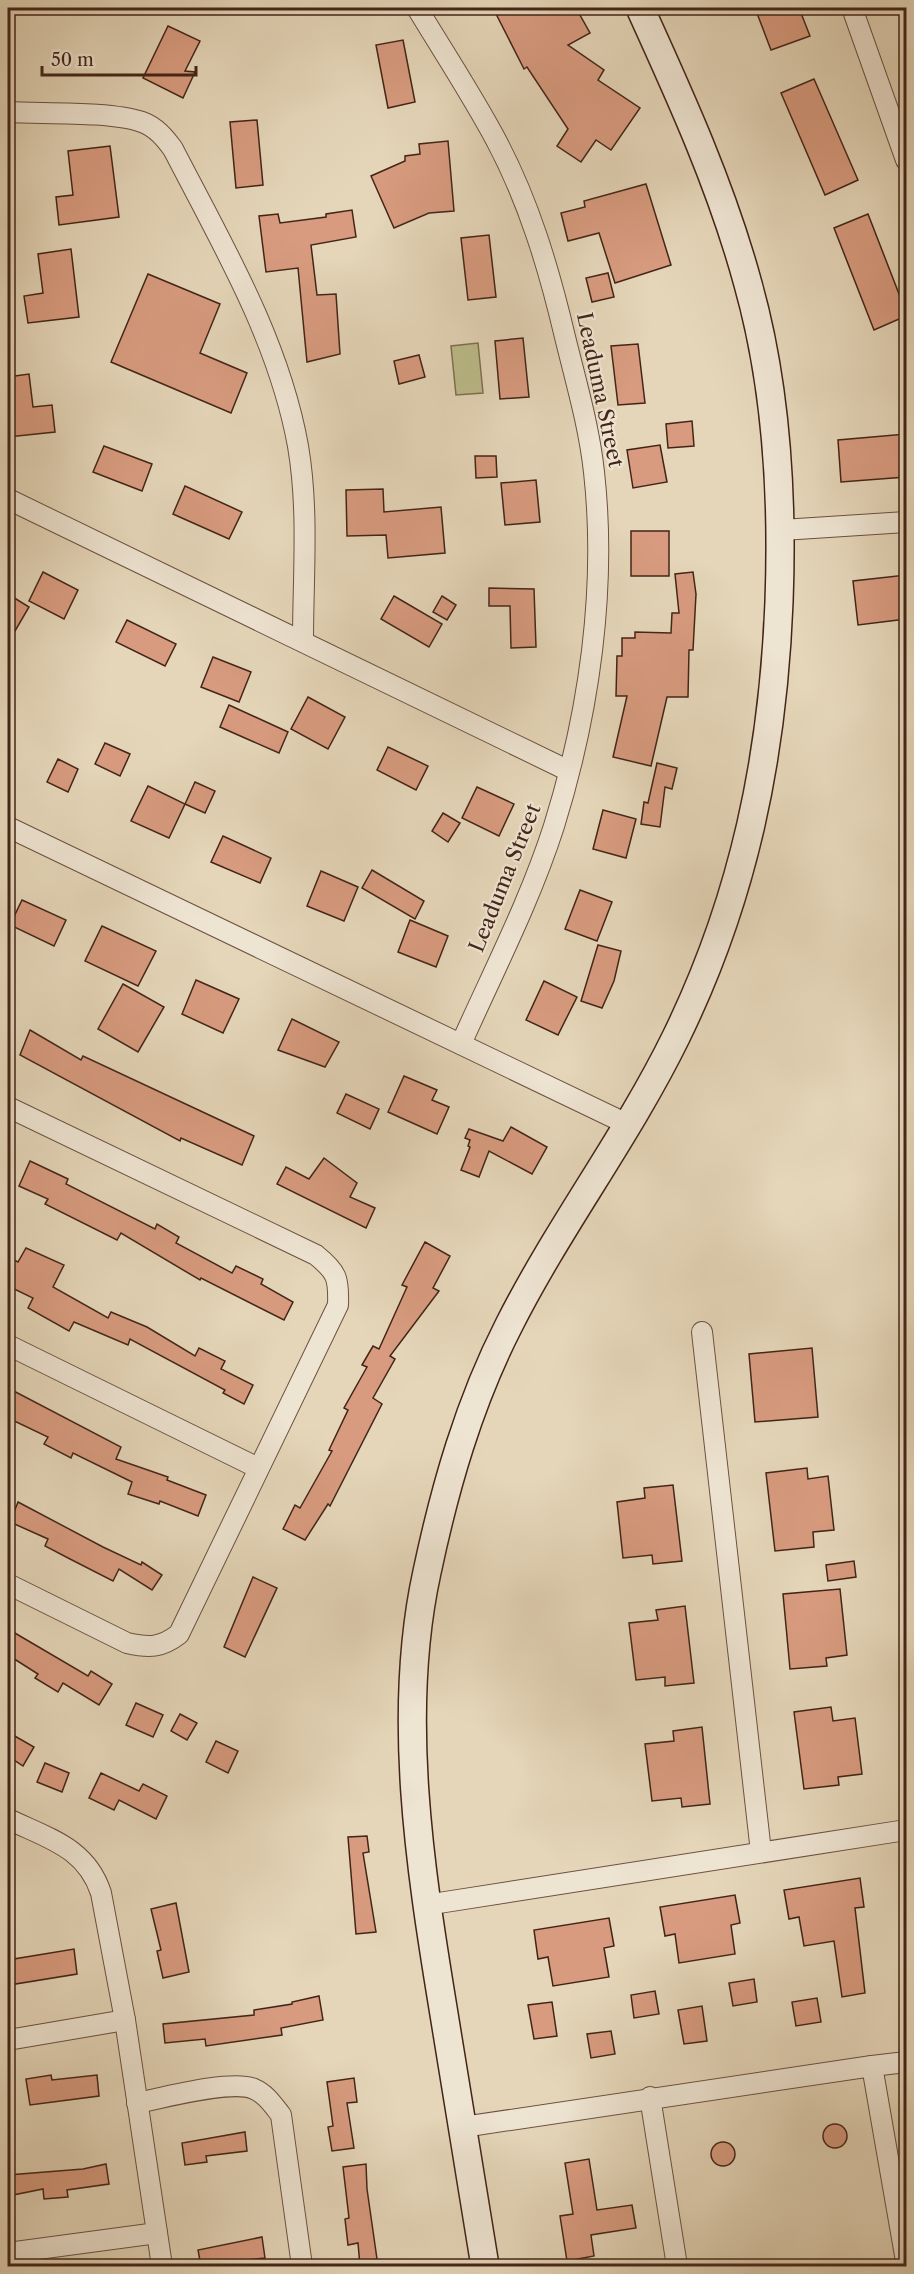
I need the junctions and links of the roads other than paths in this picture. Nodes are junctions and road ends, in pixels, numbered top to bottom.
1 (417, 8) edge
2 (640, 8) edge
3 (654, 8) edge
4 (852, 8) edge
5 (657, 46) junction
6 (8, 112) edge
7 (906, 160) edge
8 (8, 500) edge
9 (906, 522) edge
10 (782, 530) junction
11 (303, 641) junction
12 (569, 771) junction
13 (8, 827) edge
14 (461, 1044) junction
15 (8, 1107) edge
16 (629, 1125) junction
17 (702, 1332) dead end
18 (8, 1345) edge
19 (258, 1468) junction
20 (8, 1584) edge
21 (8, 1819) edge
22 (906, 1830) edge
23 (761, 1852) junction
24 (426, 1905) junction
25 (124, 2020) junction
26 (8, 2040) edge
27 (906, 2061) edge
28 (872, 2066) junction
29 (650, 2097) junction
30 (137, 2103) junction
31 (463, 2127) junction
32 (157, 2234) junction
33 (8, 2253) edge
34 (906, 2261) edge
35 (162, 2266) edge
36 (302, 2266) edge
37 (485, 2266) edge
38 (677, 2266) edge

1 - 12 street, Leaduma Street
2 - 5 main road
3 - 5 main road
4 - 7 street
5 - 10 main road
6 - 11 street
8 - 11 street
9 - 10 street
10 - 16 main road
11 - 12 street
12 - 14 street, Leaduma Street
13 - 14 street
14 - 16 street
15 - 19 street
16 - 24 main road
17 - 23 street
18 - 19 street
19 - 20 street
21 - 25 street
22 - 23 street
23 - 24 street
24 - 31 main road
25 - 26 street
25 - 30 street
27 - 28 street
28 - 29 street
28 - 34 street
29 - 31 street
29 - 38 street
30 - 32 street
30 - 36 street
31 - 37 main road
32 - 33 street
32 - 35 street

